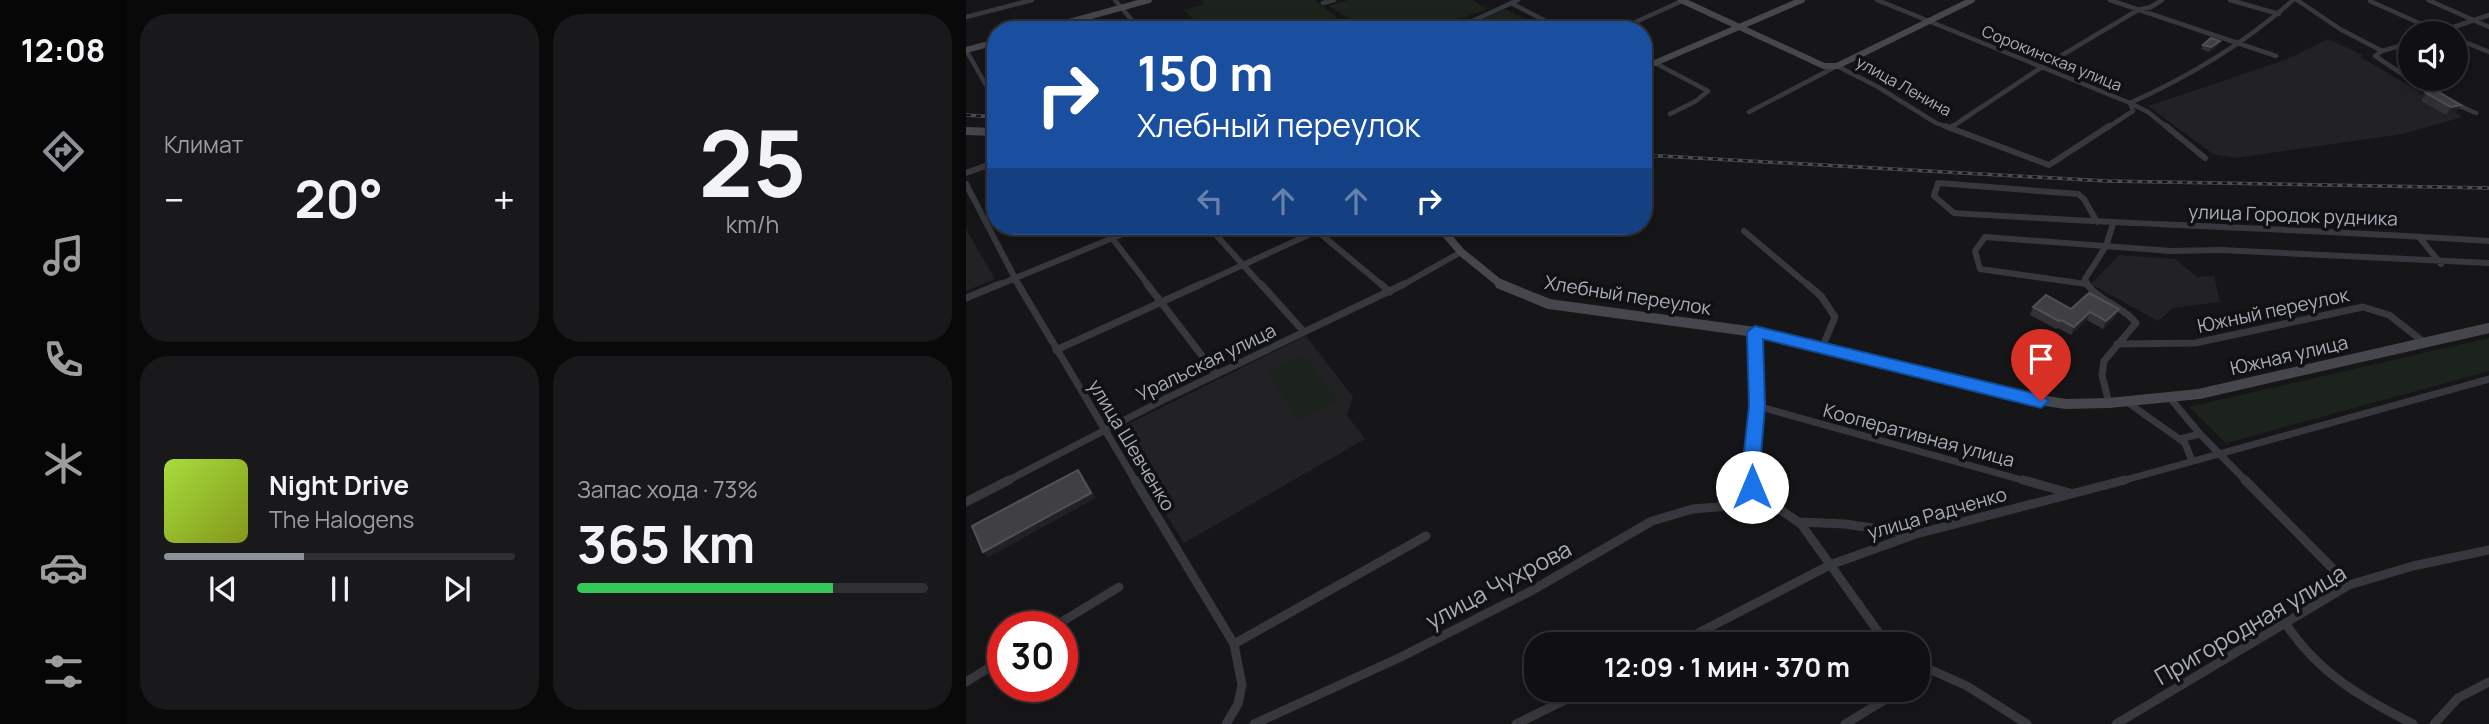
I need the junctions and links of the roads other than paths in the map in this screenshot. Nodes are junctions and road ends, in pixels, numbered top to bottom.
1 (1032, 0) edge
2 (1115, 0) edge
3 (1149, 0) edge
4 (1334, 0) edge
5 (1518, 0) edge
6 (1682, 0) edge
7 (1802, 0) edge
8 (1877, 0) edge
9 (1972, 0) edge
10 (2110, 0) edge
11 (2162, 0) edge
12 (2230, 0) edge
13 (2295, 0) edge
14 (2428, 0) edge
15 (1508, 1) edge
16 (2371, 1) edge
17 (1323, 3) dead end
18 (1121, 8) junction
19 (2138, 10) junction
20 (2279, 14) junction
21 (2489, 15) edge
22 (966, 17) edge
23 (2477, 20) junction
24 (1073, 21) edge
25 (1132, 21) edge
26 (1470, 21) edge
27 (1546, 21) edge
28 (1637, 21) edge
29 (1930, 21) junction
30 (2414, 21) edge
31 (2468, 23) edge
32 (1740, 27) junction
33 (2489, 27) edge
34 (2237, 43) junction
35 (2468, 43) edge
36 (987, 44) edge
37 (2398, 46) edge
38 (966, 50) edge
39 (2382, 51) junction
40 (2489, 52) edge
41 (2276, 55) dead end
42 (1656, 63) junction
43 (1652, 65) edge
44 (1837, 66) junction
45 (2042, 68) junction
46 (2398, 72) edge
47 (987, 85) edge
48 (2431, 91) edge
49 (2130, 103) junction
50 (1749, 112) dead end
51 (2476, 113) dead end
52 (1670, 114) dead end
53 (1950, 128) junction
54 (966, 131) edge
55 (987, 132) edge
56 (2205, 158) dead end
57 (987, 165) edge
58 (966, 173) edge
59 (966, 184) edge
60 (2096, 222) junction
61 (2113, 224) junction
62 (987, 225) edge
63 (1744, 231) dead end
64 (992, 235) edge
65 (1120, 235) edge
66 (1216, 235) edge
67 (1300, 235) edge
68 (1322, 235) edge
69 (1447, 235) edge
70 (2419, 237) junction
71 (1112, 238) junction
72 (2489, 241) edge
73 (2106, 246) junction
74 (1461, 252) junction
75 (2489, 263) edge
76 (1243, 264) junction
77 (2441, 264) junction
78 (1014, 278) junction
79 (2086, 284) junction
80 (1390, 292) junction
81 (966, 298) edge
82 (1160, 302) junction
83 (2489, 328) edge
84 (1304, 332) junction
85 (1755, 332) junction
86 (2425, 342) junction
87 (2117, 344) junction
88 (1822, 348) junction
89 (1056, 350) junction
90 (1216, 374) junction
91 (2489, 379) edge
92 (2170, 398) junction
93 (2127, 402) junction
94 (2109, 403) junction
95 (1757, 406) junction
96 (1104, 430) junction
97 (2200, 433) junction
98 (2180, 439) junction
99 (2221, 454) junction
100 (2192, 461) junction
101 (2073, 494) junction
102 (966, 502) edge
103 (1766, 503) junction
104 (1799, 522) junction
105 (1916, 534) junction
106 (1426, 536) dead end
107 (2489, 550) edge
108 (1829, 565) junction
109 (2349, 585) junction
110 (1119, 587) dead end
111 (1078, 612) edge
112 (2286, 624) junction
113 (1700, 632) edge
114 (1879, 632) edge
115 (1234, 644) junction
116 (987, 669) edge
117 (1930, 669) edge
118 (966, 682) edge
119 (2489, 682) edge
120 (1561, 702) edge
121 (1881, 702) edge
122 (1226, 724) edge
123 (1254, 724) edge
124 (1516, 724) edge
125 (1845, 724) edge
126 (2027, 724) edge
127 (2116, 724) edge
128 (2413, 724) edge
129 (2434, 724) edge

1 - 22 street
2 - 18 street
3 - 18 street
4 - 17 street
5 - 15 street
6 - 28 street
6 - 32 street, улица Ленина
7 - 32 street
8 - 29 street, Сорокинская улица
9 - 29 street
10 - 19 street
11 - 19 street
12 - 20 street
13 - 20 street
13 - 39 street
14 - 23 street
15 - 26 street
15 - 27 street
16 - 30 street
18 - 24 street
18 - 25 street
19 - 34 street
19 - 45 street
20 - 34 street
21 - 23 street
23 - 31 street
23 - 33 street
29 - 44 street
29 - 45 street, Сорокинская улица
32 - 42 street
32 - 44 street, улица Ленина
34 - 41 street
34 - 49 street
35 - 40 street
36 - 38 street
37 - 39 street
38 - 47 street
39 - 46 street
42 - 43 street
42 - 52 street
44 - 50 street
44 - 53 street, улица Ленина
45 - 49 street, Сорокинская улица
45 - 53 street
48 - 51 street
49 - 53 street, улица Ленина
49 - 56 street, Сорокинская улица
54 - 55 street
57 - 58 street
59 - 62 street, улица Шевченко
60 - 60 street, улица Городок рудника
60 - 61 street, улица Городок рудника
61 - 70 street, улица Городок рудника
61 - 73 street
63 - 88 street
64 - 78 street, улица Шевченко
65 - 71 street
66 - 76 street
67 - 76 street
68 - 80 street
69 - 74 street, Хлебный переулок
70 - 72 street, улица Городок рудника
70 - 77 street
71 - 78 street
71 - 82 street
73 - 77 street
73 - 79 street
73 - 79 street
74 - 80 street, Уральская улица
74 - 85 street, Хлебный переулок
75 - 77 street
76 - 82 street
76 - 84 street
78 - 81 street
78 - 89 street, улица Шевченко
79 - 87 street
80 - 84 street, Уральская улица
82 - 89 street
82 - 90 street
83 - 86 street, Южная улица
84 - 90 street, Уральская улица
85 - 88 street, Хлебный переулок
85 - 95 street
86 - 87 street, Южный переулок
86 - 92 street, Южная улица
87 - 94 street
88 - 94 street, Хлебный переулок
89 - 96 street, улица Шевченко
90 - 96 street, Уральская улица
91 - 99 street
92 - 93 street, Хлебный переулок
92 - 97 street
93 - 94 street, Хлебный переулок
93 - 98 street
95 - 101 street, Кооперативная улица
95 - 103 street
96 - 102 street, Уральская улица
96 - 115 street, улица Шевченко
97 - 98 street
97 - 99 street
98 - 100 street
99 - 100 street, улица Радченко
99 - 109 street
100 - 101 street, улица Радченко
101 - 105 street, улица Радченко
103 - 104 street
103 - 123 street, улица Чухрова
104 - 105 street
104 - 108 street
105 - 108 street, улица Радченко
106 - 115 street
107 - 109 street, Пригородная улица
108 - 113 street, улица Радченко
108 - 114 street
109 - 112 street, Пригородная улица
110 - 111 street
112 - 127 street, Пригородная улица
112 - 128 street
115 - 122 street, улица Шевченко
116 - 118 street
117 - 126 street
119 - 129 street
120 - 124 street
121 - 125 street

